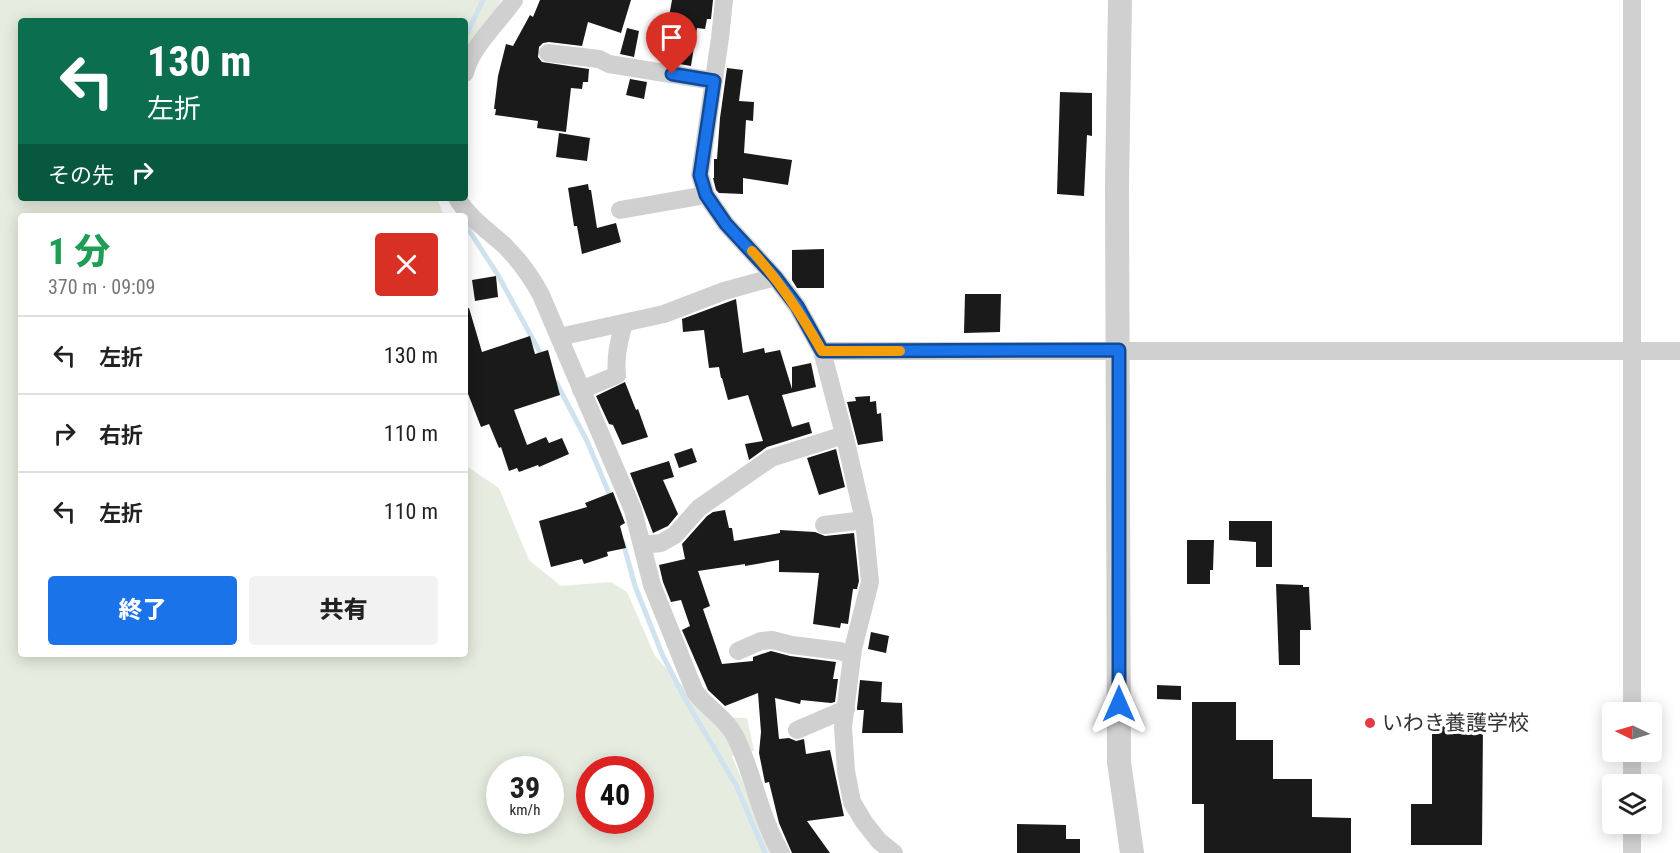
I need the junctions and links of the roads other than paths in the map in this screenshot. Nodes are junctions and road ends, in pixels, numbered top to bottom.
1 (513, 0) edge
2 (724, 0) edge
3 (1120, 0) edge
4 (1632, 0) edge
5 (548, 53) dead end
6 (468, 60) edge
7 (714, 81) junction
8 (706, 195) junction
9 (621, 210) dead end
10 (468, 215) edge
11 (775, 277) junction
12 (624, 323) junction
13 (559, 337) junction
14 (1119, 350) junction
15 (822, 351) junction
16 (1632, 351) junction
17 (1680, 351) edge
18 (581, 390) junction
19 (844, 435) junction
20 (864, 520) junction
21 (824, 525) dead end
22 (642, 545) junction
23 (738, 651) dead end
24 (852, 656) junction
25 (1632, 702) edge
26 (846, 709) junction
27 (797, 730) dead end
28 (1632, 834) edge
29 (781, 853) edge
30 (894, 853) edge
31 (1132, 853) edge
32 (1632, 853) edge

1 - 6 street
2 - 7 street
3 - 14 street
4 - 16 street
5 - 7 street
7 - 8 street
8 - 9 street
8 - 11 street
10 - 13 street
11 - 12 street
11 - 15 street
12 - 13 street
12 - 18 street
13 - 18 street
14 - 15 street
14 - 16 street
14 - 31 street
15 - 19 street
16 - 17 street
16 - 25 street
18 - 22 street
19 - 20 street
19 - 22 street
20 - 21 street
20 - 24 street
22 - 29 street
23 - 24 street
24 - 26 street
26 - 27 street
26 - 30 street
28 - 32 street

